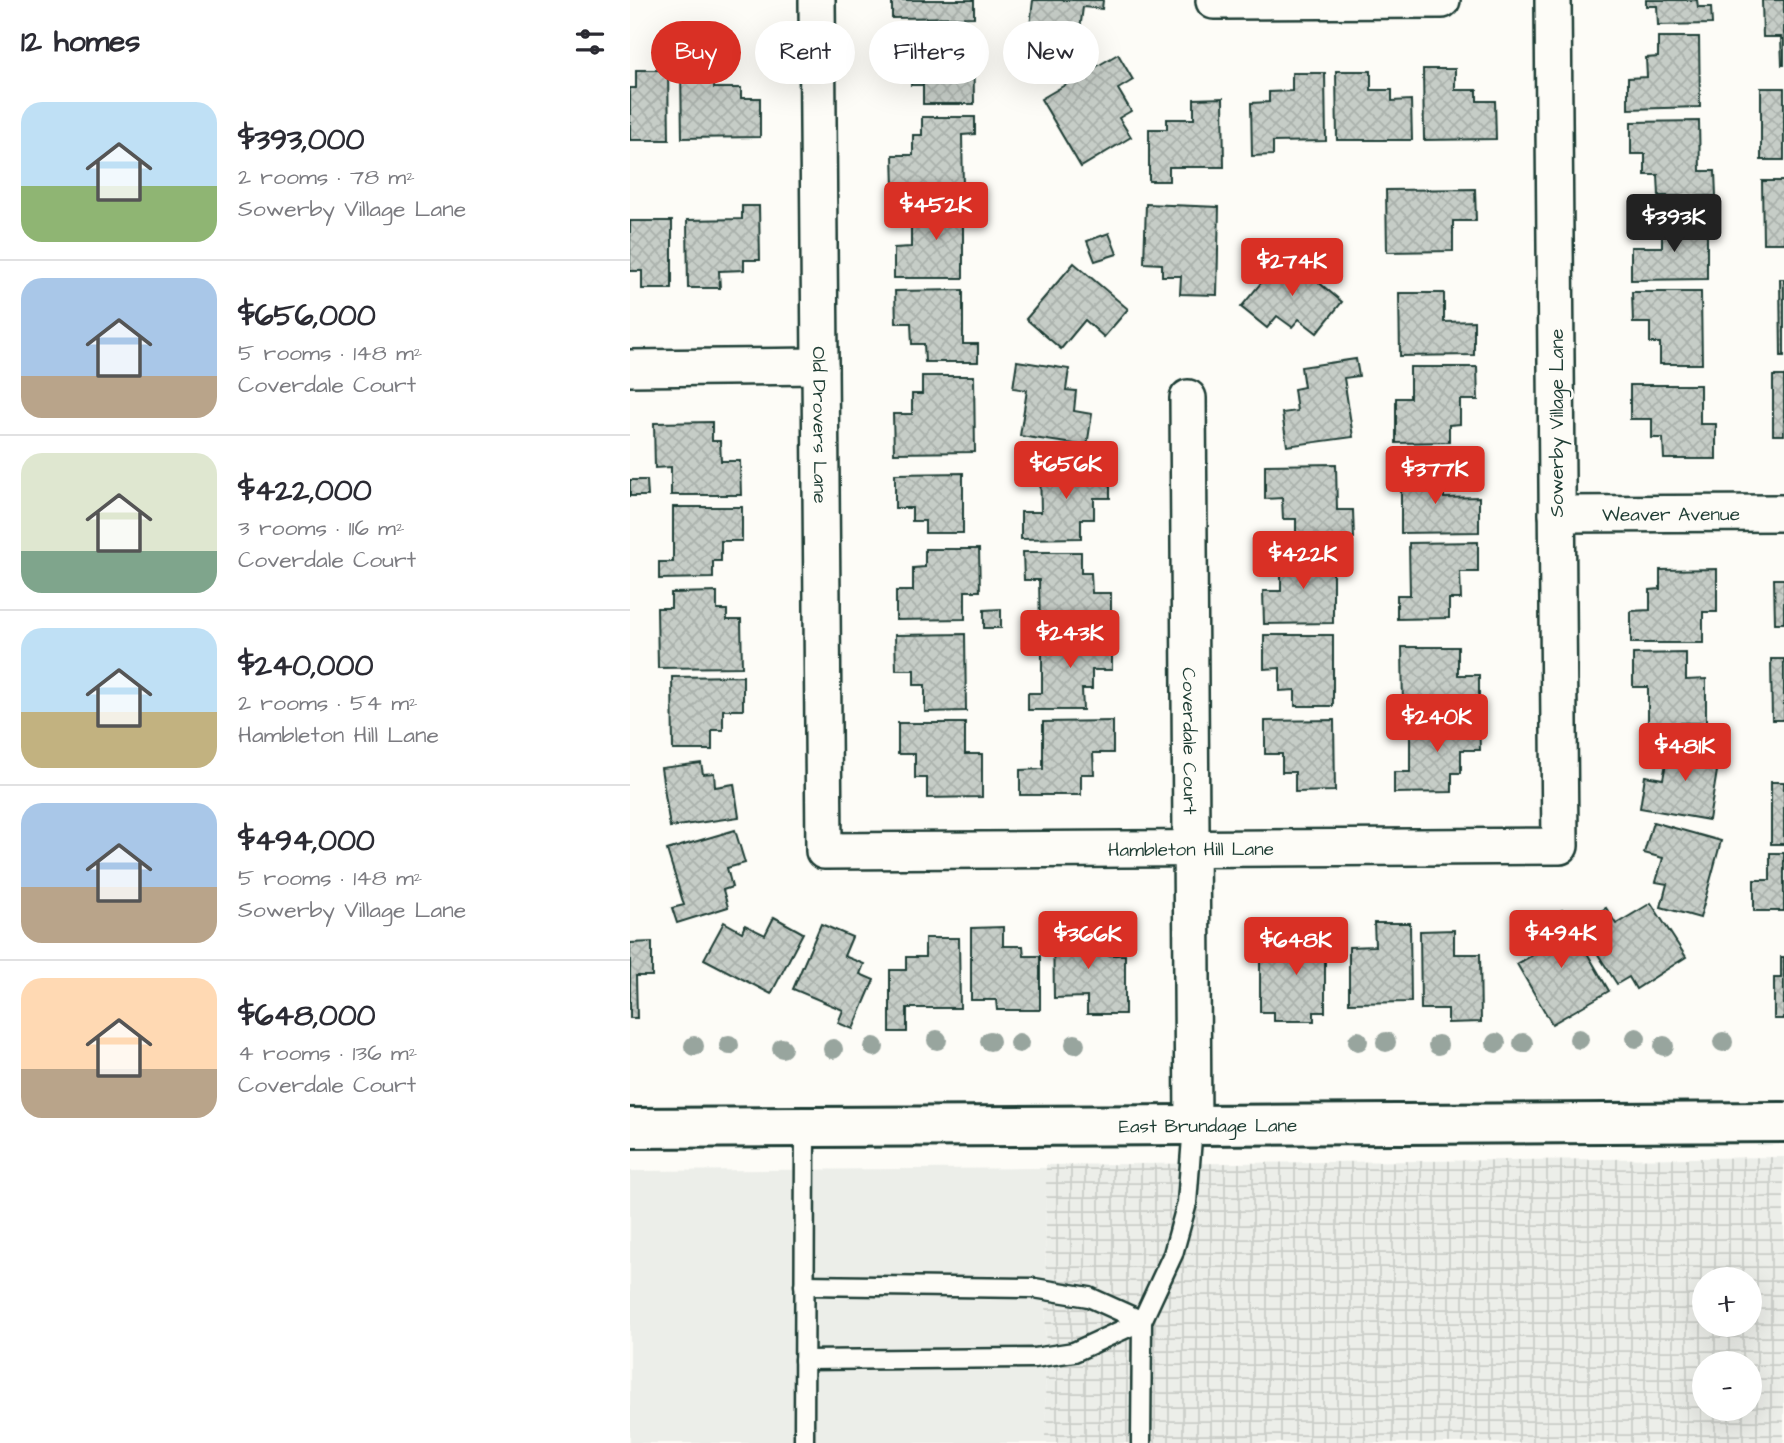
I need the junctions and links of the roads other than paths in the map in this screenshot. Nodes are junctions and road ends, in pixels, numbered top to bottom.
1 (817, 0) edge
2 (1442, 0) edge
3 (1553, 0) edge
4 (1214, 1) edge
5 (820, 366) junction
6 (630, 368) edge
7 (1188, 398) dead end
8 (1784, 513) edge
9 (1557, 514) junction
10 (1560, 846) joint
11 (1191, 849) junction
12 (824, 851) joint
13 (1784, 1122) edge
14 (1193, 1125) junction
15 (805, 1127) junction
16 (631, 1129) edge
17 (804, 1285) junction
18 (1142, 1321) junction
19 (804, 1360) junction
20 (804, 1443) edge
21 (1141, 1443) edge

1 - 5 street, Old Drovers Lane
2 - 4 street
3 - 9 street, Sowerby Village Lane
5 - 6 street
5 - 12 street, Old Drovers Lane
7 - 11 street, Coverdale Court
8 - 9 street, Weaver Avenue
9 - 10 street, Sowerby Village Lane
10 - 11 street, Hambleton Hill Lane
11 - 12 street, Hambleton Hill Lane
11 - 14 street, Coverdale Court
13 - 14 main road, East Brundage Lane
14 - 15 main road, East Brundage Lane
14 - 18 lane
15 - 16 main road, East Brundage Lane
15 - 17 lane
17 - 18 lane
17 - 19 lane
18 - 19 lane
18 - 21 lane
19 - 20 lane

